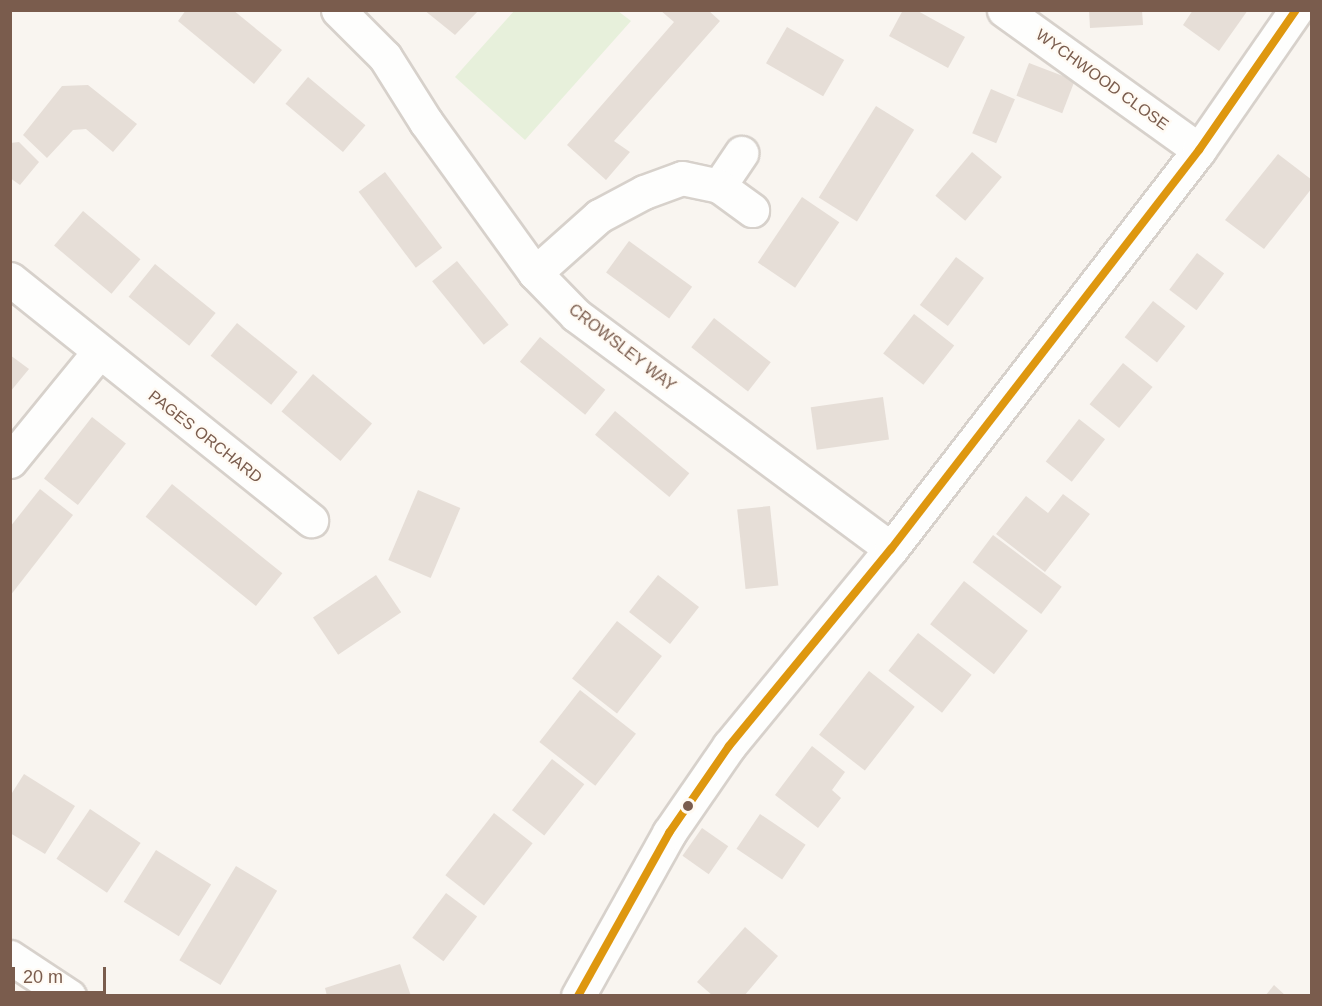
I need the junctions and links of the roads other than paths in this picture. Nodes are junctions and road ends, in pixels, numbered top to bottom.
1 (338, 10) edge
2 (1004, 10) edge
3 (1296, 10) edge
4 (1199, 150) junction
5 (741, 153) dead end
6 (719, 186) junction
7 (752, 210) dead end
8 (535, 273) junction
9 (10, 279) edge
10 (99, 352) junction
11 (10, 461) edge
12 (312, 520) dead end
13 (891, 549) junction
14 (10, 957) edge
15 (69, 996) edge
16 (578, 996) edge

1 - 8 street, CROWSLEY WAY
2 - 4 street, WYCHWOOD CLOSE
3 - 4 street
4 - 13 street
5 - 6 street
6 - 7 street
6 - 8 street
8 - 13 street, CROWSLEY WAY
9 - 10 street, PAGES ORCHARD
10 - 11 street
10 - 12 street, PAGES ORCHARD
13 - 16 street
14 - 15 street

